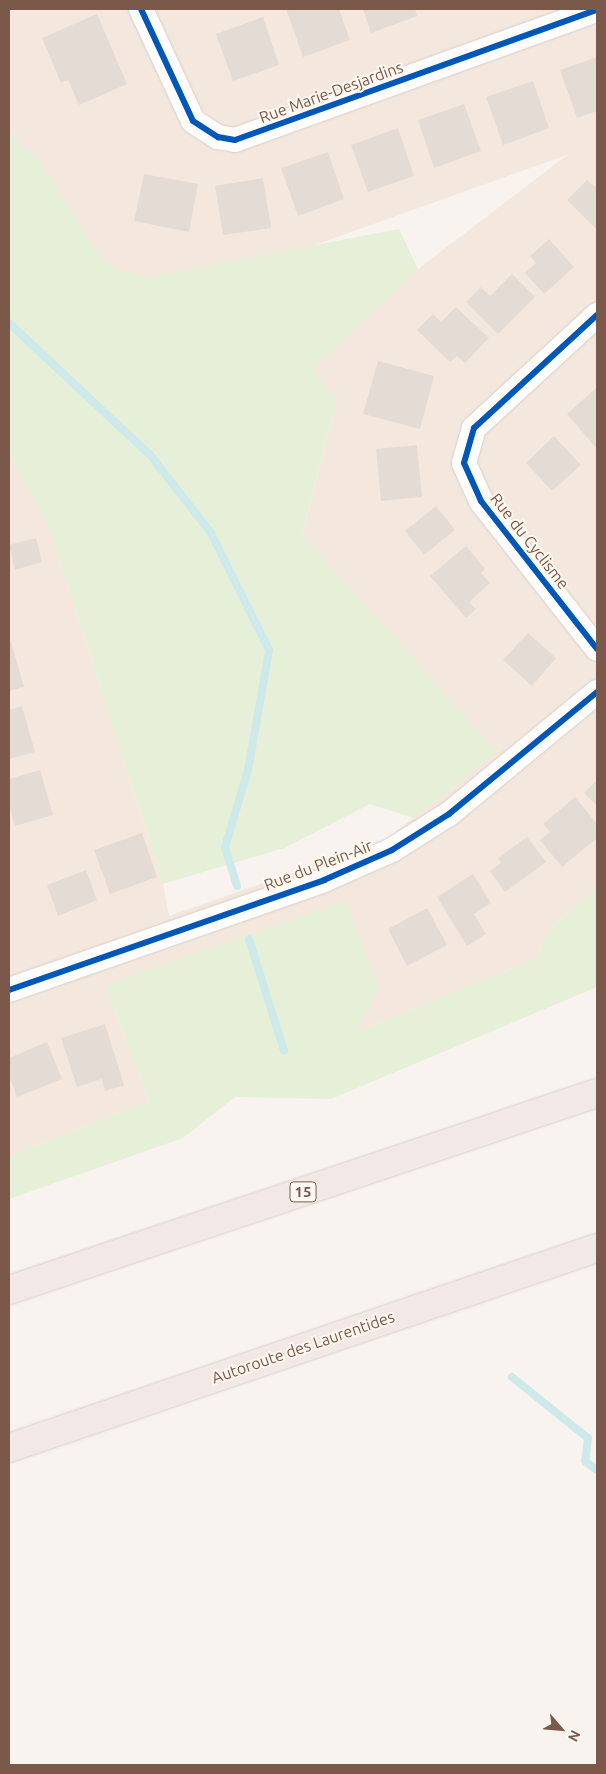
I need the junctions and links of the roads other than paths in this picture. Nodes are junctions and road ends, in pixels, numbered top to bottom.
1 (141, 9) edge
2 (597, 10) edge
3 (597, 315) edge
4 (597, 649) edge
5 (597, 692) edge
6 (9, 990) edge
7 (597, 1093) edge
8 (597, 1248) edge
9 (9, 1290) edge
10 (9, 1448) edge

1 - 2 street, Rue Marie-Desjardins
3 - 4 street, Rue du Cyclisme
5 - 6 street, Rue du Plein-Air
7 - 9 highway, 15
8 - 10 highway, Autoroute des Laurentides

